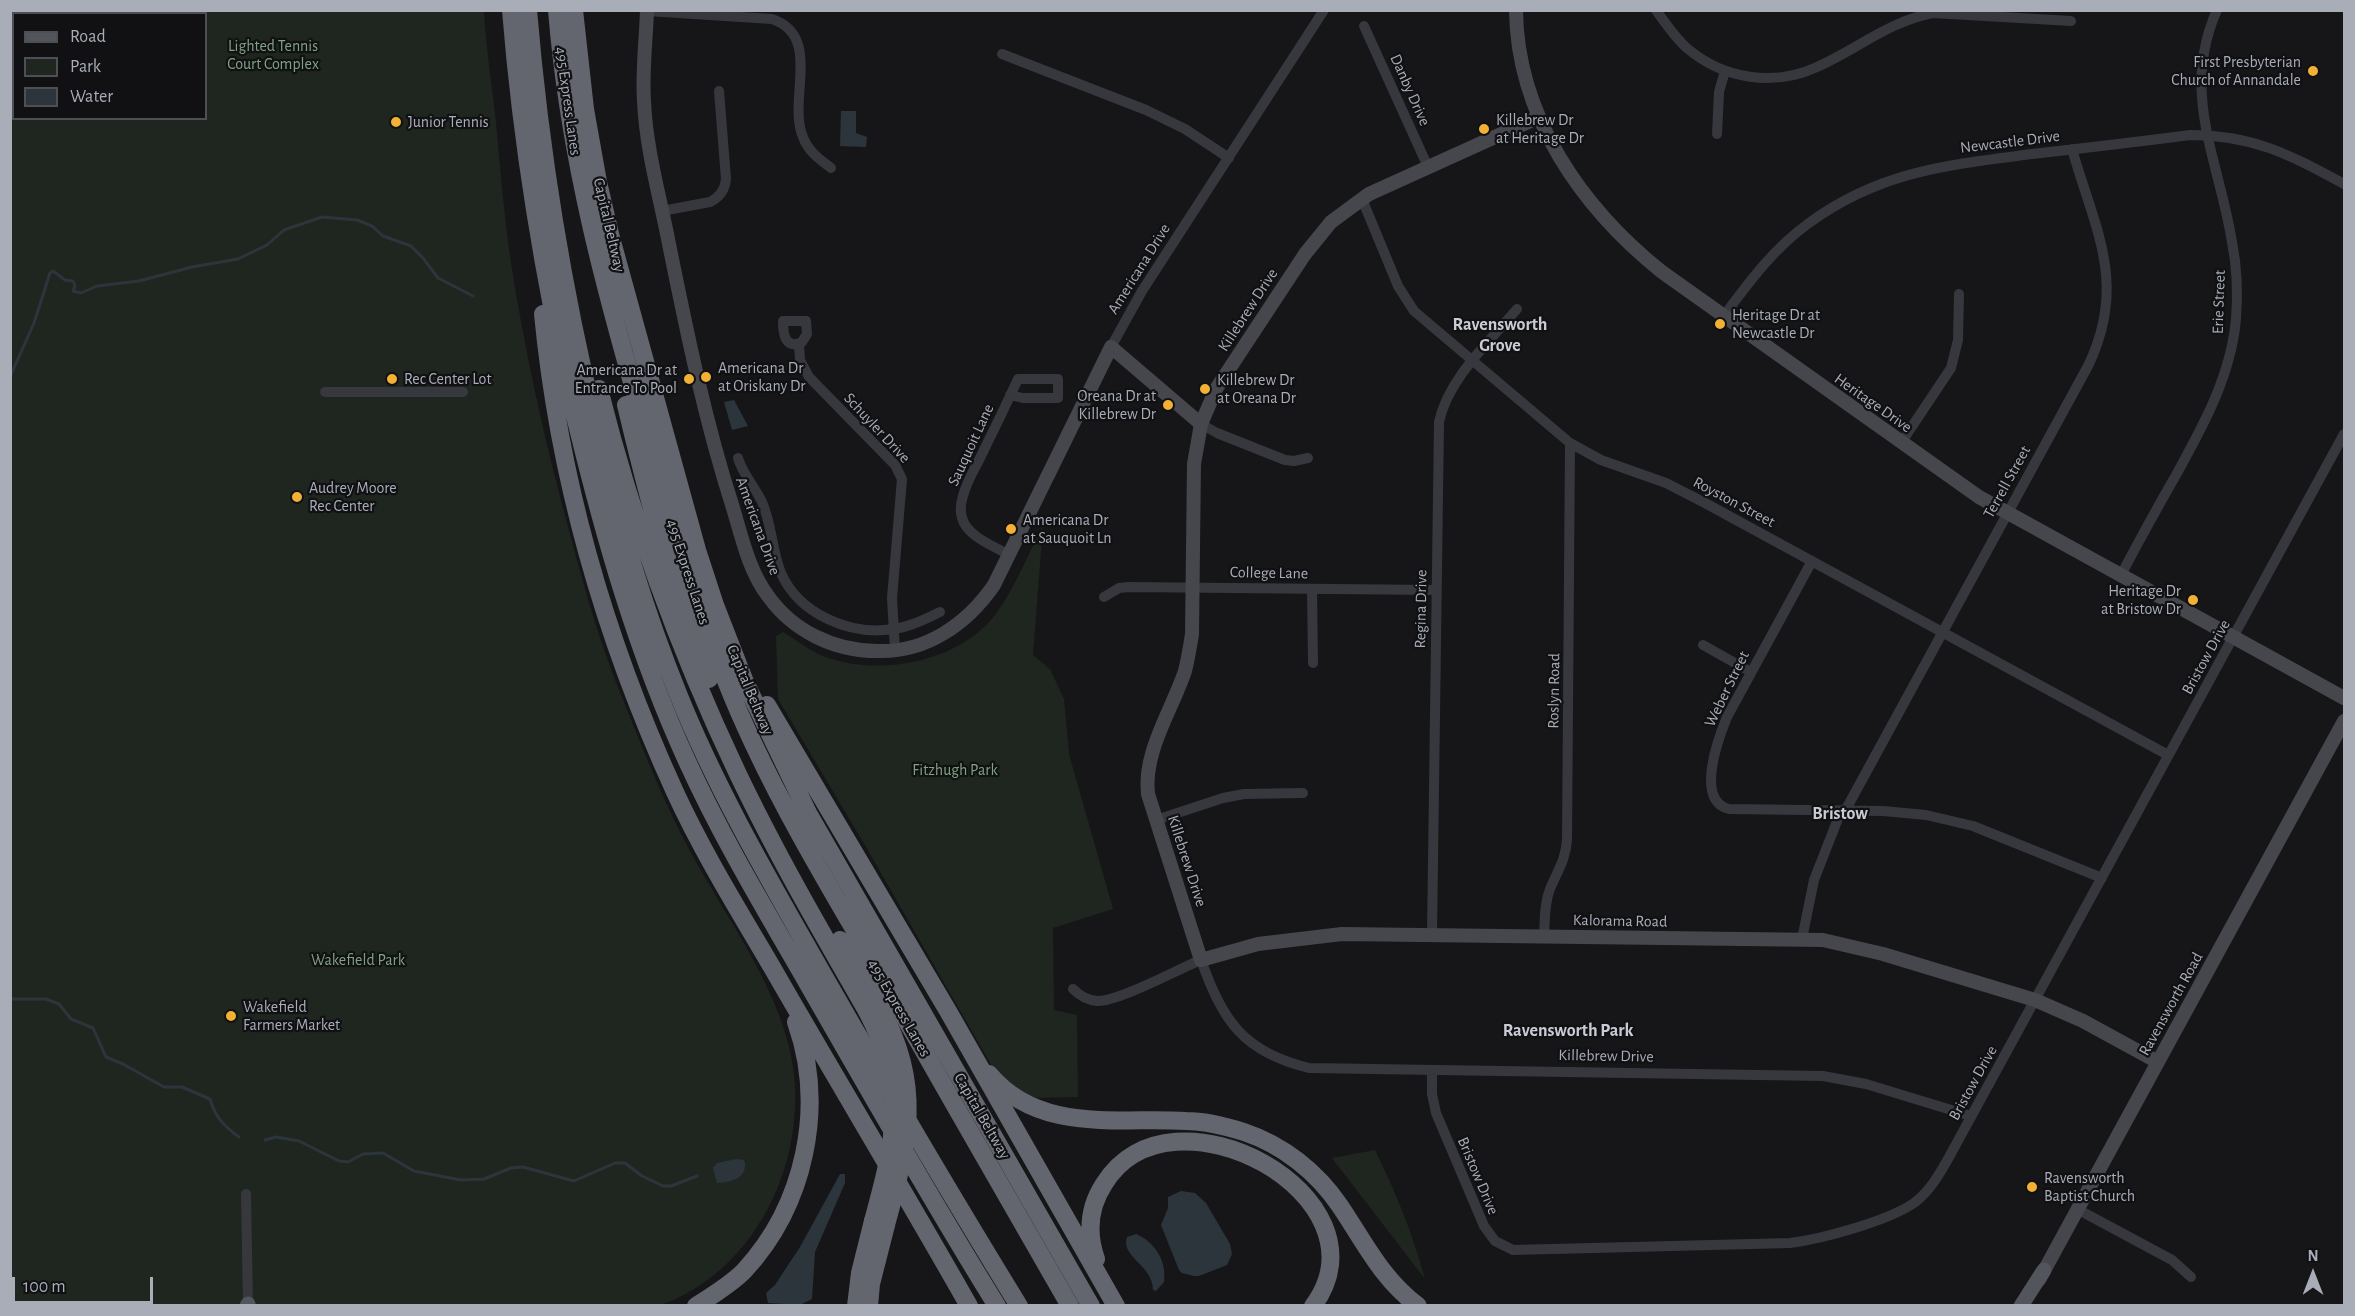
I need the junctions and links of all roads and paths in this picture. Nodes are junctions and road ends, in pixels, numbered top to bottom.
1 (511, 10) edge
2 (528, 10) edge
3 (557, 10) edge
4 (574, 10) edge
5 (1324, 10) edge
6 (1516, 10) edge
7 (1656, 10) edge
8 (2217, 10) edge
9 (647, 11) edge
10 (1980, 12) edge
11 (2071, 21) dead end
12 (1364, 26) dead end
13 (1002, 54) dead end
14 (1725, 71) junction
15 (719, 90) dead end
16 (1539, 117) junction
17 (1717, 134) dead end
18 (2206, 135) junction
19 (2072, 149) junction
20 (1229, 158) junction
21 (577, 162) junction
22 (544, 165) junction
23 (1428, 167) junction
24 (831, 168) dead end
25 (2344, 184) edge
26 (530, 187) junction
27 (1362, 199) junction
28 (662, 211) junction
29 (1959, 294) dead end
30 (1517, 309) dead end
31 (1724, 316) junction
32 (799, 344) dead end
33 (1111, 347) junction
34 (1473, 362) junction
35 (325, 392) dead end
36 (463, 392) dead end
37 (1010, 395) dead end
38 (1201, 424) junction
39 (2344, 434) edge
40 (1570, 443) junction
41 (1900, 443) junction
42 (738, 458) dead end
43 (1308, 458) dead end
44 (2007, 514) junction
45 (1009, 555) junction
46 (1812, 561) junction
47 (2121, 575) junction
48 (1192, 587) junction
49 (1312, 589) junction
50 (1436, 590) junction
51 (1104, 597) dead end
52 (715, 605) junction
53 (940, 612) dead end
54 (893, 629) junction
55 (1942, 632) junction
56 (2234, 637) junction
57 (1703, 645) dead end
58 (895, 650) junction
59 (1313, 663) dead end
60 (1752, 672) junction
61 (2344, 698) edge
62 (2344, 721) edge
63 (2168, 755) junction
64 (1303, 793) dead end
65 (1843, 811) junction
66 (1156, 820) junction
67 (2102, 878) junction
68 (1432, 935) junction
69 (1544, 936) junction
70 (1802, 939) junction
71 (765, 955) junction
72 (1201, 960) junction
73 (1073, 989) dead end
74 (2035, 1000) junction
75 (873, 1008) junction
76 (963, 1039) junction
77 (2158, 1062) junction
78 (1432, 1070) junction
79 (1971, 1116) junction
80 (246, 1194) dead end
81 (2077, 1209) junction
82 (879, 1223) junction
83 (2044, 1270) joint
84 (2191, 1277) dead end
85 (1112, 1298) edge
86 (2029, 1304) edge
87 (248, 1305) edge
88 (696, 1305) edge
89 (856, 1305) edge
90 (869, 1305) edge
91 (969, 1305) edge
92 (997, 1305) edge
93 (1019, 1305) edge
94 (1070, 1305) edge
95 (1091, 1305) edge
96 (1313, 1305) edge
97 (1418, 1305) edge

1 - 26 highway
2 - 22 highway, 495 Express Lanes
3 - 21 highway, 495 Express Lanes
4 - 52 highway, Capital Beltway
5 - 20 street, Americana Drive
6 - 16 street, Heritage Drive
7 - 14 street
8 - 18 street, Erie Street
9 - 24 street
9 - 28 street, Americana Drive
10 - 11 street
10 - 14 street
12 - 23 street, Danby Drive
13 - 20 street
14 - 17 street
15 - 28 street
16 - 23 street, Killebrew Drive
16 - 31 street, Heritage Drive
18 - 19 street, Newcastle Drive
18 - 25 street, Newcastle Drive
18 - 47 street, Erie Street
19 - 31 street, Newcastle Drive
19 - 44 street, Terrell Street
20 - 33 street, Americana Drive
21 - 75 highway
21 - 94 highway, 495 Express Lanes
22 - 75 highway
22 - 93 highway, 495 Express Lanes
23 - 27 street, Killebrew Drive
26 - 71 highway
26 - 92 highway
27 - 34 street, Royston Street
27 - 38 street, Killebrew Drive
28 - 58 street, Americana Drive
29 - 41 street
30 - 34 street, Regina Drive
31 - 41 street, Heritage Drive
32 - 54 street, Schuyler Drive
33 - 38 street
33 - 45 street, Americana Drive
34 - 40 street, Royston Street
34 - 50 street, Regina Drive
35 - 36 street
37 - 45 street, Sauquoit Lane
38 - 43 street
38 - 48 street, Killebrew Drive
39 - 56 street, Bristow Drive
40 - 46 street, Royston Street
40 - 69 street, Roslyn Road
41 - 44 street, Heritage Drive
42 - 54 street
44 - 47 street, Heritage Drive
44 - 55 street, Terrell Street
45 - 58 street, Americana Drive
46 - 55 street, Royston Street
46 - 60 street, Weber Street
47 - 56 street, Heritage Drive
48 - 49 street, College Lane
48 - 51 street, College Lane
48 - 66 street, Killebrew Drive
49 - 50 street, College Lane
49 - 59 street
50 - 68 street, Regina Drive
52 - 76 highway
52 - 95 highway, Capital Beltway
53 - 54 street
54 - 58 street, Schuyler Drive
55 - 63 street, Royston Street
55 - 65 street, Terrell Street
56 - 61 street, Heritage Drive
56 - 63 street, Bristow Drive
57 - 60 street
60 - 65 street, Weber Street
62 - 77 street, Ravensworth Road
63 - 67 street, Bristow Drive
64 - 66 street
65 - 67 street, Weber Street
65 - 70 street, Terrell Street
66 - 72 street, Killebrew Drive
67 - 74 street, Bristow Drive
68 - 69 street, Kalorama Road
68 - 72 street, Kalorama Road
69 - 70 street, Kalorama Road
70 - 74 street, Kalorama Road
71 - 88 highway
71 - 91 highway
72 - 73 street, Kalorama Road
72 - 78 street, Killebrew Drive
74 - 77 street, Kalorama Road
74 - 79 street, Bristow Drive
75 - 82 highway, bridge
76 - 85 highway
76 - 97 highway
77 - 81 street, Ravensworth Road
78 - 79 street, Killebrew Drive
78 - 79 street, Bristow Drive
80 - 87 street
81 - 83 street, Ravensworth Road
81 - 84 street
82 - 89 highway
82 - 90 highway
83 - 86 main road
85 - 96 highway

